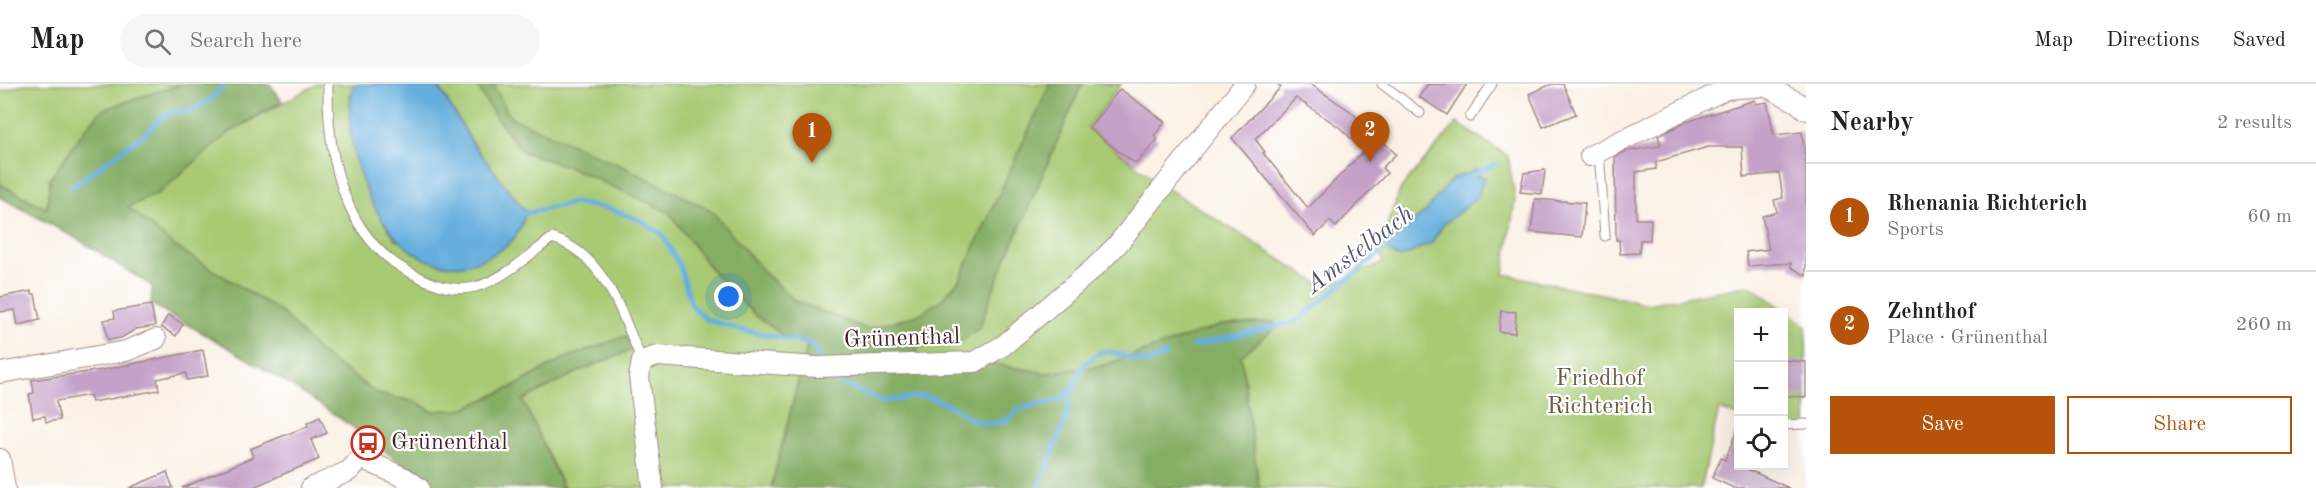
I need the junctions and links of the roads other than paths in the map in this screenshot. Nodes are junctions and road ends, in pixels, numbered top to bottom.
1 (328, 84) edge
2 (1245, 84) edge
3 (1382, 84) edge
4 (1492, 84) edge
5 (1763, 85) edge
6 (1806, 110) edge
7 (1420, 113) dead end
8 (1470, 117) dead end
9 (1594, 154) joint
10 (1605, 236) dead end
11 (156, 339) dead end
12 (642, 361) junction
13 (0, 373) edge
14 (1806, 424) edge
15 (1788, 425) edge
16 (0, 459) edge
17 (5, 488) edge
18 (311, 488) edge
19 (419, 488) edge
20 (653, 488) edge

1 - 12 lane
2 - 12 street, Grünenthal
3 - 7 lane
4 - 8 lane
5 - 6 street
5 - 9 street
9 - 10 lane
11 - 13 street
12 - 20 street
14 - 15 lane
16 - 17 street
18 - 19 street

